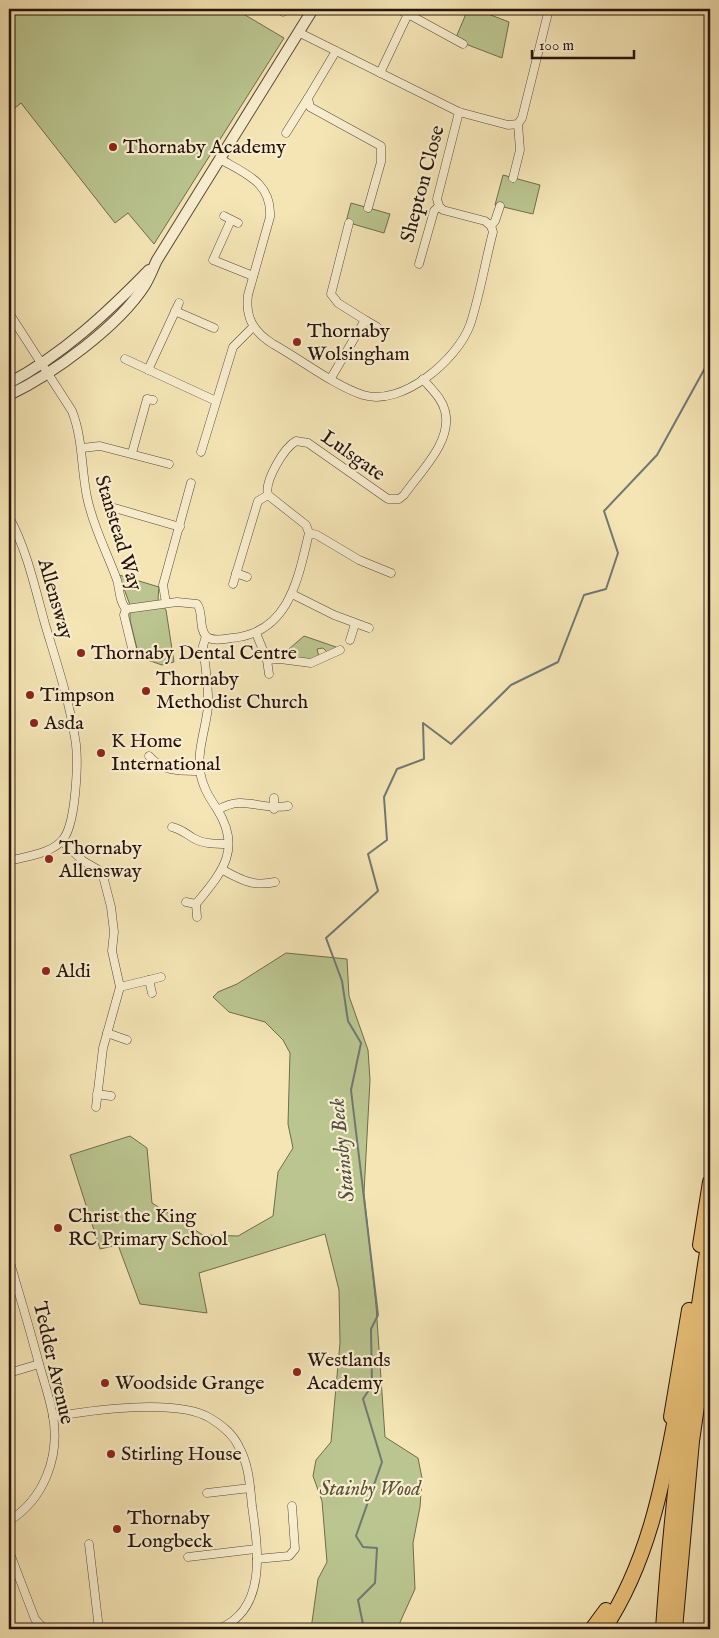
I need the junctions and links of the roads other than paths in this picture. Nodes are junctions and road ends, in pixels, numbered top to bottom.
1 (313, 9) edge
2 (397, 9) edge
3 (549, 9) edge
4 (408, 14) junction
5 (298, 32) junction
6 (463, 44) dead end
7 (336, 52) junction
8 (380, 73) junction
9 (308, 98) junction
10 (460, 112) junction
11 (518, 124) junction
12 (286, 132) dead end
13 (220, 159) junction
14 (513, 178) dead end
15 (439, 206) junction
16 (500, 206) dead end
17 (368, 208) dead end
18 (231, 220) dead end
19 (349, 223) dead end
20 (491, 226) junction
21 (419, 264) dead end
22 (253, 276) junction
23 (179, 303) dead end
24 (175, 311) junction
25 (9, 313) edge
26 (365, 320) junction
27 (253, 327) junction
28 (377, 327) dead end
29 (214, 328) dead end
30 (125, 359) dead end
31 (45, 368) junction
32 (148, 370) junction
33 (331, 378) junction
34 (423, 379) junction
35 (9, 383) edge
36 (9, 395) edge
37 (153, 400) dead end
38 (216, 400) junction
39 (82, 448) junction
40 (201, 452) dead end
41 (132, 453) junction
42 (169, 464) dead end
43 (192, 483) dead end
44 (268, 494) junction
45 (110, 507) dead end
46 (9, 517) edge
47 (180, 527) junction
48 (309, 533) junction
49 (385, 561) dead end
50 (382, 569) junction
51 (391, 572) dead end
52 (236, 573) junction
53 (247, 577) dead end
54 (233, 584) dead end
55 (292, 594) junction
56 (166, 603) junction
57 (126, 609) junction
58 (355, 624) junction
59 (369, 628) dead end
60 (256, 632) junction
61 (206, 636) junction
62 (350, 640) dead end
63 (132, 648) dead end
64 (321, 649) dead end
65 (340, 650) dead end
66 (325, 658) junction
67 (267, 660) junction
68 (269, 674) dead end
69 (149, 756) dead end
70 (199, 771) junction
71 (274, 798) dead end
72 (288, 806) dead end
73 (274, 808) junction
74 (218, 810) junction
75 (187, 821) dead end
76 (172, 827) dead end
77 (183, 830) junction
78 (62, 841) junction
79 (228, 844) junction
80 (9, 861) edge
81 (223, 870) junction
82 (275, 882) dead end
83 (186, 902) dead end
84 (196, 904) junction
85 (197, 917) dead end
86 (161, 977) dead end
87 (149, 980) junction
88 (120, 987) junction
89 (152, 993) dead end
90 (108, 1033) junction
91 (126, 1040) dead end
92 (97, 1094) junction
93 (111, 1096) dead end
94 (96, 1107) dead end
95 (710, 1182) edge
96 (710, 1233) edge
97 (9, 1259) edge
98 (710, 1316) edge
99 (696, 1322) junction
100 (39, 1364) junction
101 (9, 1373) edge
102 (53, 1417) junction
103 (670, 1436) junction
104 (250, 1488) junction
105 (207, 1493) dead end
106 (658, 1499) junction
107 (292, 1506) dead end
108 (9, 1522) edge
109 (89, 1544) dead end
110 (256, 1549) junction
111 (9, 1551) edge
112 (188, 1557) dead end
113 (257, 1559) junction
114 (670, 1612) junction
115 (44, 1629) edge
116 (98, 1629) edge
117 (218, 1629) edge
118 (592, 1629) edge
119 (604, 1629) edge
120 (663, 1629) edge
121 (675, 1629) edge

1 - 5 street
2 - 4 street
3 - 11 street
4 - 6 street
4 - 8 street
5 - 7 street
5 - 13 street
7 - 8 street
7 - 9 street
8 - 10 street
9 - 12 street
9 - 17 street
10 - 11 street
10 - 15 street, Shepton Close
11 - 14 street
13 - 22 street
13 - 31 street
15 - 20 street
15 - 21 street, Shepton Close
16 - 20 street
18 - 22 street
19 - 26 street
20 - 34 street
22 - 27 street
23 - 24 street
24 - 29 street
24 - 32 street
25 - 31 street, Stanstead Way
26 - 28 street
26 - 33 street
27 - 33 street
27 - 38 street
30 - 32 street
31 - 35 street
31 - 36 street
31 - 39 street, Stanstead Way
32 - 38 street
33 - 34 street
34 - 44 street, Lulsgate
37 - 41 street
38 - 40 street
39 - 41 street
39 - 57 street, Stanstead Way
41 - 42 street
43 - 47 street
44 - 48 street
44 - 52 street, Lulsgate
45 - 47 street
46 - 78 street, Allensway
47 - 56 street
48 - 50 street
48 - 55 street
49 - 50 street
50 - 51 street
52 - 53 street
52 - 54 street, Lulsgate
55 - 58 street
55 - 60 street
56 - 57 street
56 - 61 street
57 - 63 street, Stanstead Way
58 - 59 street
58 - 62 street
60 - 61 street
60 - 67 street
61 - 70 street
64 - 66 street
65 - 66 street
66 - 67 street
67 - 68 street
69 - 70 street
70 - 74 street
71 - 73 street
72 - 73 street
73 - 74 street
74 - 79 street
75 - 77 street
76 - 77 street
77 - 79 street
78 - 80 street
78 - 88 street
79 - 81 street
81 - 82 street
81 - 84 street
83 - 84 street
84 - 85 street
86 - 87 street
87 - 88 street
87 - 89 street
88 - 90 street
90 - 91 street
90 - 92 street
92 - 93 street
92 - 94 street
95 - 103 highway
96 - 99 highway
97 - 100 street, Tedder Avenue
98 - 114 highway
99 - 103 highway
99 - 114 highway
100 - 101 street
100 - 102 street, Tedder Avenue
102 - 104 street
102 - 108 street, Tedder Avenue
103 - 106 highway
104 - 105 street
104 - 110 street
106 - 118 highway
106 - 119 highway
107 - 113 street
109 - 116 street
110 - 112 street
110 - 113 street
111 - 115 street
113 - 117 street
114 - 120 highway
114 - 121 highway

